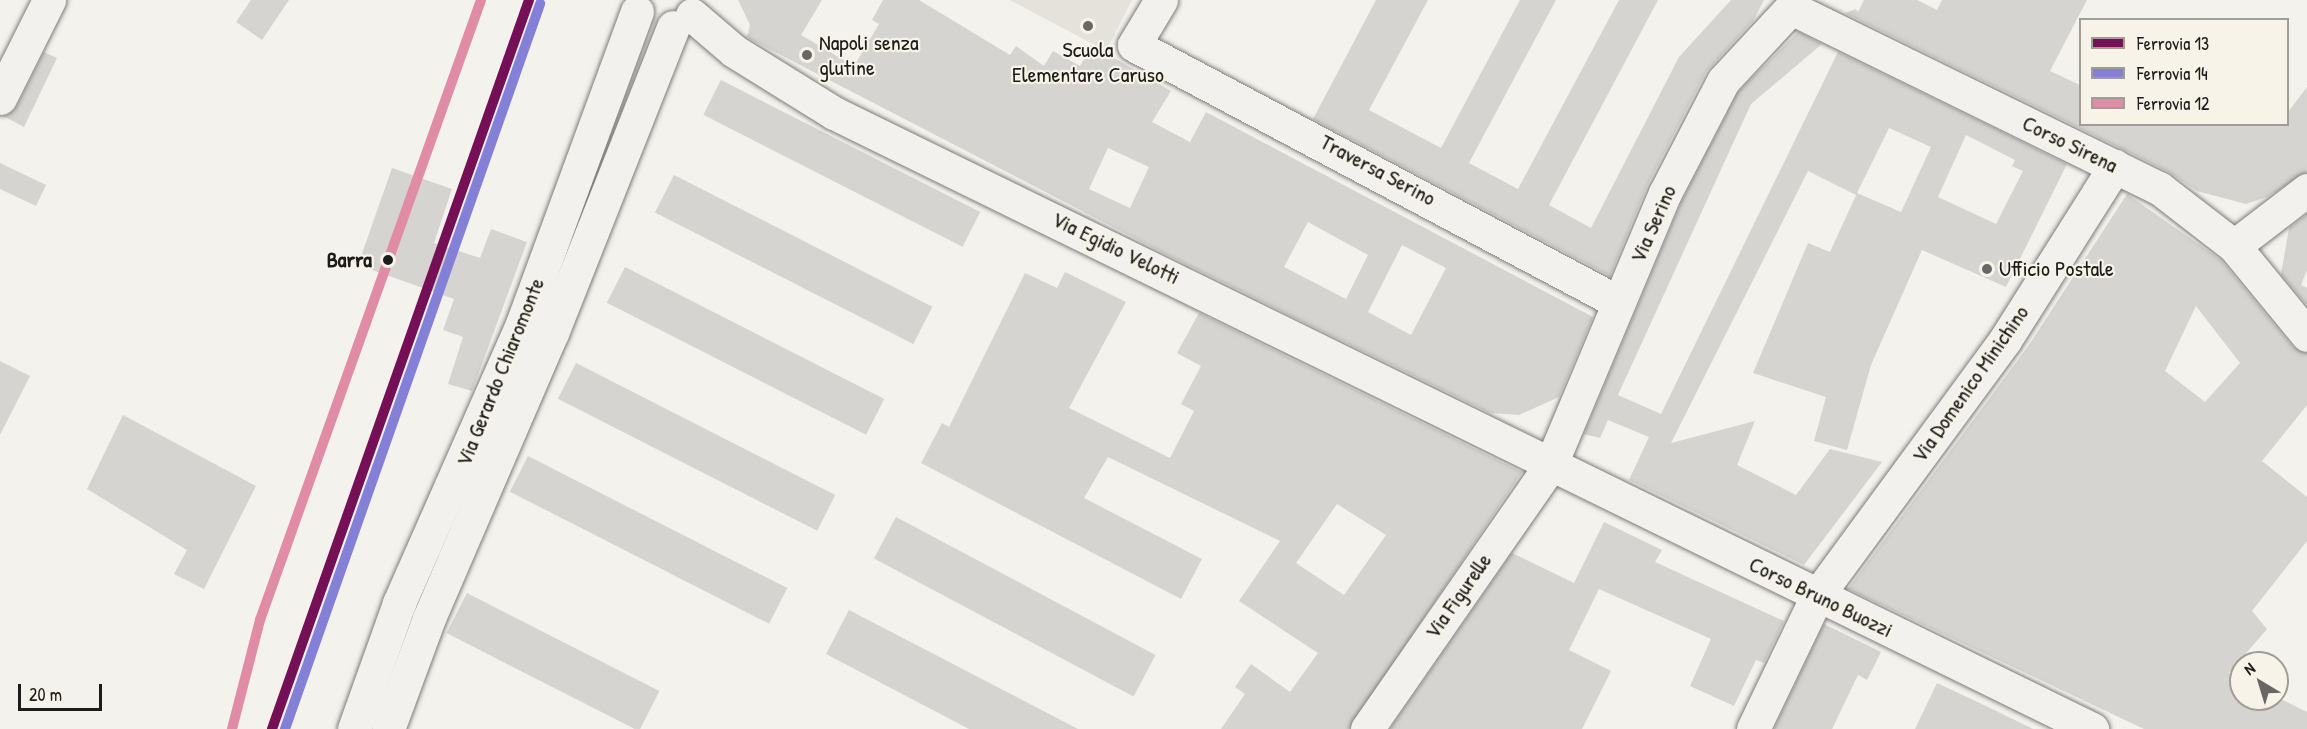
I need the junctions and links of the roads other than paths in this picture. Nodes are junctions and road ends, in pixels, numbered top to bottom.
1 (49, 0) edge
2 (1161, 0) edge
3 (1791, 4) edge
4 (635, 6) edge
5 (688, 14) edge
6 (0, 98) edge
7 (2115, 166) junction
8 (2307, 190) edge
9 (2234, 246) junction
10 (1618, 302) junction
11 (2307, 335) edge
12 (1551, 464) junction
13 (1817, 596) junction
14 (354, 729) edge
15 (388, 729) edge
16 (1367, 729) edge
17 (1752, 729) edge
18 (2092, 729) edge

1 - 6 street
2 - 10 street, Traversa Serino
3 - 7 street, Corso Sirena
3 - 10 street, Via Serino
4 - 5 street
4 - 14 street, Via Gerardo Chiaromonte
5 - 12 street, Via Egidio Velotti
5 - 15 street, Via Gerardo Chiaromonte
7 - 9 street, Corso Sirena
7 - 13 street, Via Domenico Minichino
8 - 9 street
9 - 11 street, Corso Sirena
10 - 12 street, Via Serino
12 - 13 street, Corso Bruno Buozzi
12 - 16 street, Via Figurelle
13 - 17 street, Via Domenico Minichino
13 - 18 street, Corso Bruno Buozzi

